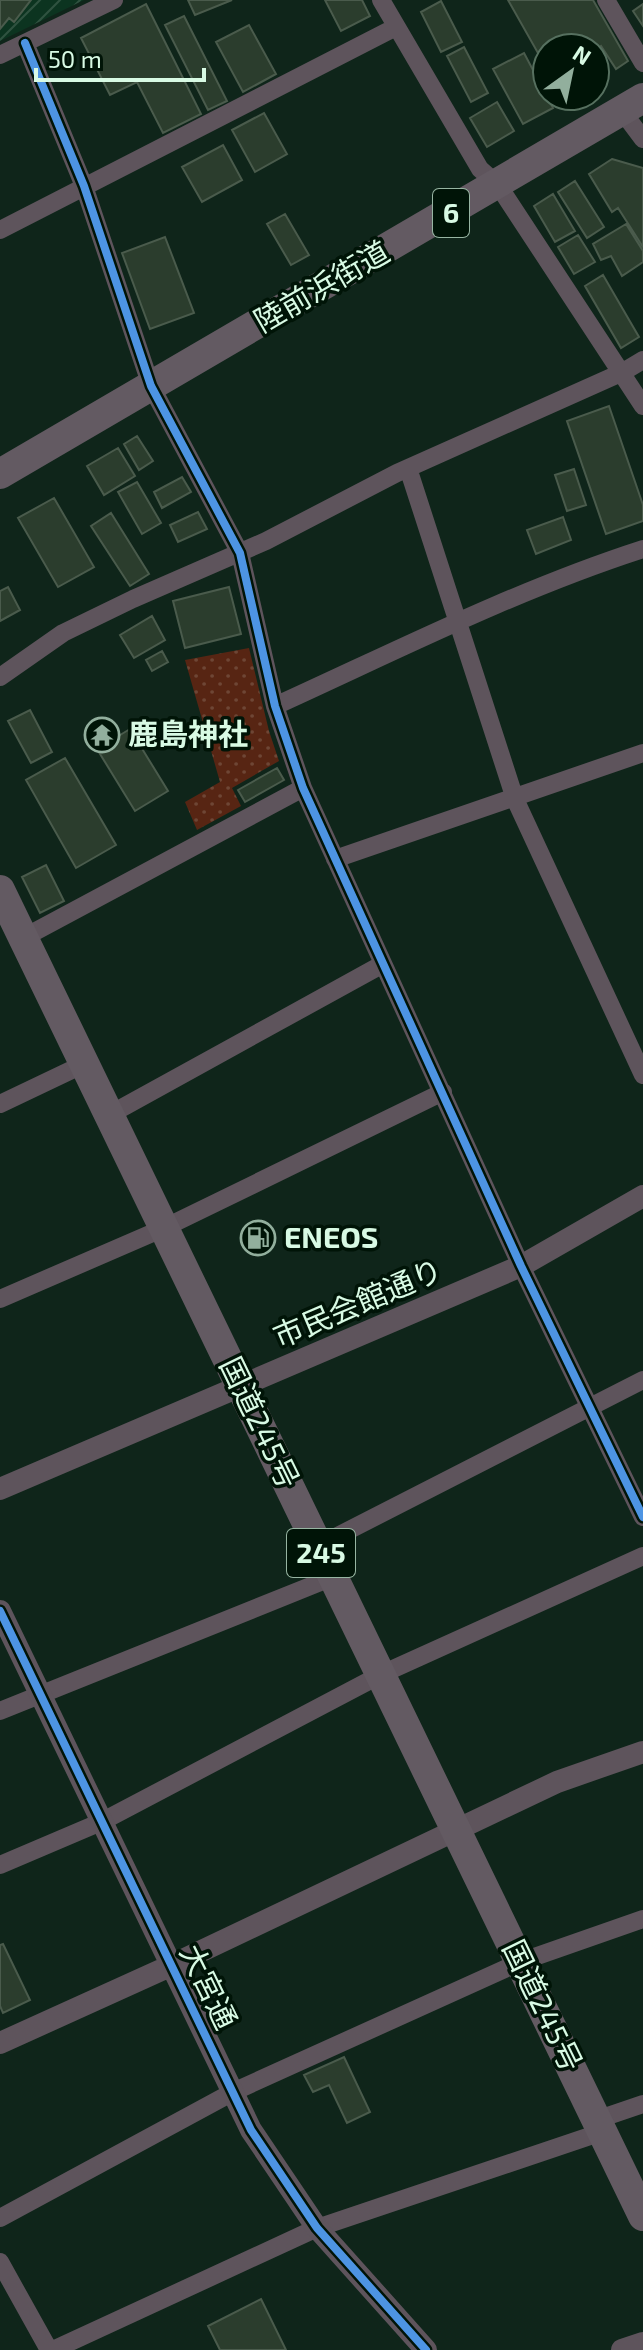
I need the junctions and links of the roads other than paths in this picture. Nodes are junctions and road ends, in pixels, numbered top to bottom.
1 (114, 0) edge
2 (381, 0) edge
3 (606, 0) edge
4 (396, 27) junction
5 (25, 43) junction
6 (0, 55) edge
7 (643, 63) edge
8 (632, 104) edge
9 (643, 139) edge
10 (498, 185) junction
11 (84, 186) junction
12 (0, 230) edge
13 (643, 360) edge
14 (623, 372) junction
15 (151, 386) junction
16 (643, 406) edge
17 (408, 468) junction
18 (0, 474) edge
19 (643, 549) edge
20 (240, 553) junction
21 (460, 622) junction
22 (0, 677) edge
23 (275, 706) junction
24 (643, 753) edge
25 (303, 788) junction
26 (515, 799) junction
27 (335, 859) junction
28 (0, 892) edge
29 (23, 938) junction
30 (383, 964) junction
31 (84, 1064) junction
32 (643, 1075) edge
33 (443, 1092) junction
34 (0, 1104) edge
35 (109, 1115) junction
36 (643, 1196) edge
37 (164, 1228) junction
38 (521, 1266) junction
39 (0, 1299) edge
40 (643, 1380) edge
41 (241, 1387) junction
42 (589, 1408) junction
43 (0, 1489) edge
44 (643, 1517) edge
45 (318, 1546) junction
46 (643, 1556) edge
47 (333, 1577) junction
48 (0, 1611) edge
49 (382, 1674) junction
50 (41, 1695) junction
51 (0, 1711) edge
52 (643, 1752) edge
53 (101, 1822) junction
54 (456, 1829) junction
55 (0, 1865) edge
56 (643, 1919) edge
57 (520, 1962) junction
58 (170, 1966) junction
59 (0, 2043) edge
60 (233, 2092) junction
61 (643, 2104) edge
62 (599, 2126) junction
63 (643, 2216) edge
64 (0, 2218) edge
65 (317, 2228) junction
66 (0, 2262) edge
67 (643, 2343) edge
68 (51, 2350) edge
69 (426, 2350) edge
70 (622, 2350) edge

1 - 5 street
2 - 4 street
3 - 7 street
4 - 10 street
4 - 11 street
5 - 6 street
5 - 11 street
8 - 9 street
8 - 10 highway, 陸前浜街道 / 6
10 - 14 street
10 - 15 highway, 陸前浜街道 / 6
11 - 12 street
11 - 15 street
13 - 14 street
14 - 16 street
14 - 17 street
15 - 18 highway, 陸前浜街道 / 6
15 - 20 street
17 - 20 street
17 - 21 street
19 - 21 street
20 - 22 street
20 - 23 street
21 - 23 street
21 - 26 street
23 - 25 street
24 - 26 street
25 - 27 street
25 - 29 street
26 - 27 street
26 - 32 street
27 - 30 street
28 - 29 highway, 国道245号 / 245
29 - 31 highway, 国道245号 / 245
30 - 33 street
30 - 35 street
31 - 34 street
31 - 35 highway, 国道245号 / 245
33 - 37 street
33 - 38 street
35 - 37 highway, 国道245号 / 245
36 - 38 street, 市民会館通り
37 - 39 street
37 - 41 highway, 国道245号 / 245
38 - 41 street, 市民会館通り
38 - 42 street
40 - 42 street
41 - 43 street, 市民会館通り
41 - 45 highway, 国道245号 / 245
42 - 44 street
42 - 45 street
45 - 47 highway, 国道245号 / 245
46 - 49 street
47 - 49 highway, 国道245号 / 245
47 - 50 street
48 - 50 street, 大宮通
49 - 53 street
49 - 54 highway, 国道245号 / 245
50 - 51 street
50 - 53 street, 大宮通
52 - 54 street
53 - 55 street
53 - 58 street, 大宮通
54 - 57 highway, 国道245号 / 245
54 - 58 street
56 - 57 street
57 - 60 street
57 - 62 highway, 国道245号 / 245
58 - 59 street
58 - 60 street, 大宮通
60 - 64 street
60 - 65 street, 大宮通
61 - 62 street
62 - 63 highway, 国道245号 / 245
62 - 65 street
65 - 68 street
65 - 69 street, 大宮通
66 - 68 street
67 - 70 street

